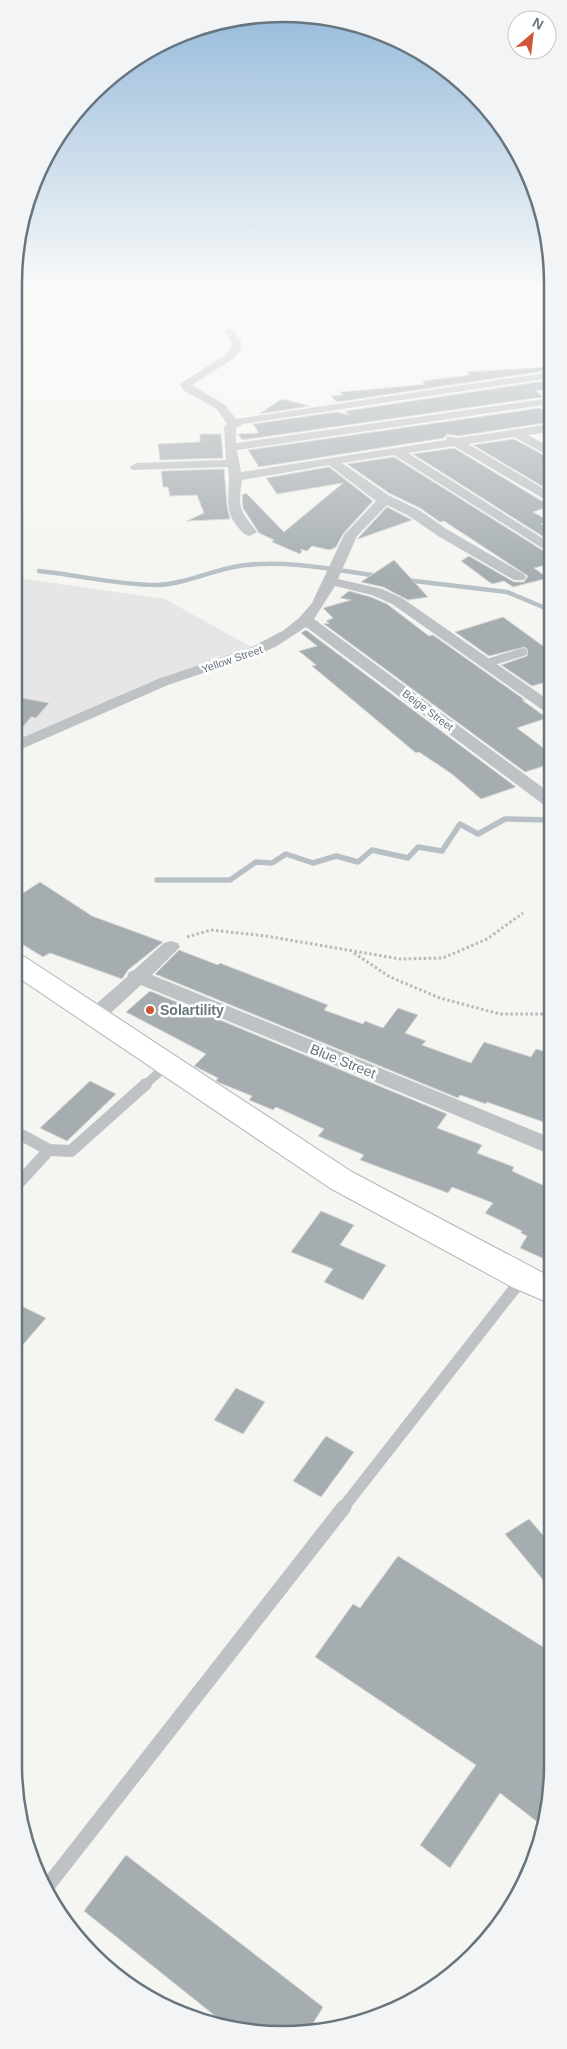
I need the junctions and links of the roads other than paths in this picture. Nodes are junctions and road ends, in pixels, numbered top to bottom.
1 (187, 387) edge
2 (470, 387) edge
3 (544, 402) edge
4 (425, 419) junction
5 (233, 423) junction
6 (544, 429) edge
7 (517, 434) junction
8 (456, 443) junction
9 (230, 447) junction
10 (544, 449) edge
11 (396, 451) junction
12 (331, 461) junction
13 (232, 463) junction
14 (136, 467) dead end
15 (236, 477) junction
16 (544, 495) edge
17 (383, 498) junction
18 (250, 532) dead end
19 (544, 544) edge
20 (334, 575) junction
21 (519, 577) dead end
22 (306, 620) junction
23 (523, 652) dead end
24 (487, 663) junction
25 (544, 704) edge
26 (22, 744) edge
27 (543, 787) edge
28 (171, 947) road end
29 (22, 967) edge
30 (136, 976) junction
31 (94, 1017) junction
32 (167, 1065) junction
33 (22, 1136) edge
34 (544, 1144) edge
35 (48, 1151) junction
36 (22, 1179) edge
37 (523, 1278) junction
38 (544, 1288) edge
39 (50, 1883) edge

1 - 5 street
2 - 5 street
3 - 4 street
4 - 8 street
4 - 9 street
5 - 9 street
6 - 7 street
7 - 8 street
7 - 10 street
8 - 11 street
8 - 16 street
9 - 13 street
11 - 12 street
11 - 19 street
12 - 15 street
12 - 17 street
13 - 14 street
13 - 15 street
15 - 18 street
17 - 20 street, Yellow Street
17 - 21 street
20 - 22 street, Yellow Street
20 - 24 street
22 - 26 street, Yellow Street
22 - 27 street, Beige Street
23 - 24 lane
24 - 25 street
28 - 30 street
29 - 31 street
30 - 31 street
30 - 34 street, Blue Street
31 - 32 street
32 - 35 lane
32 - 37 street
33 - 35 lane
35 - 36 lane
37 - 38 street
37 - 39 lane

